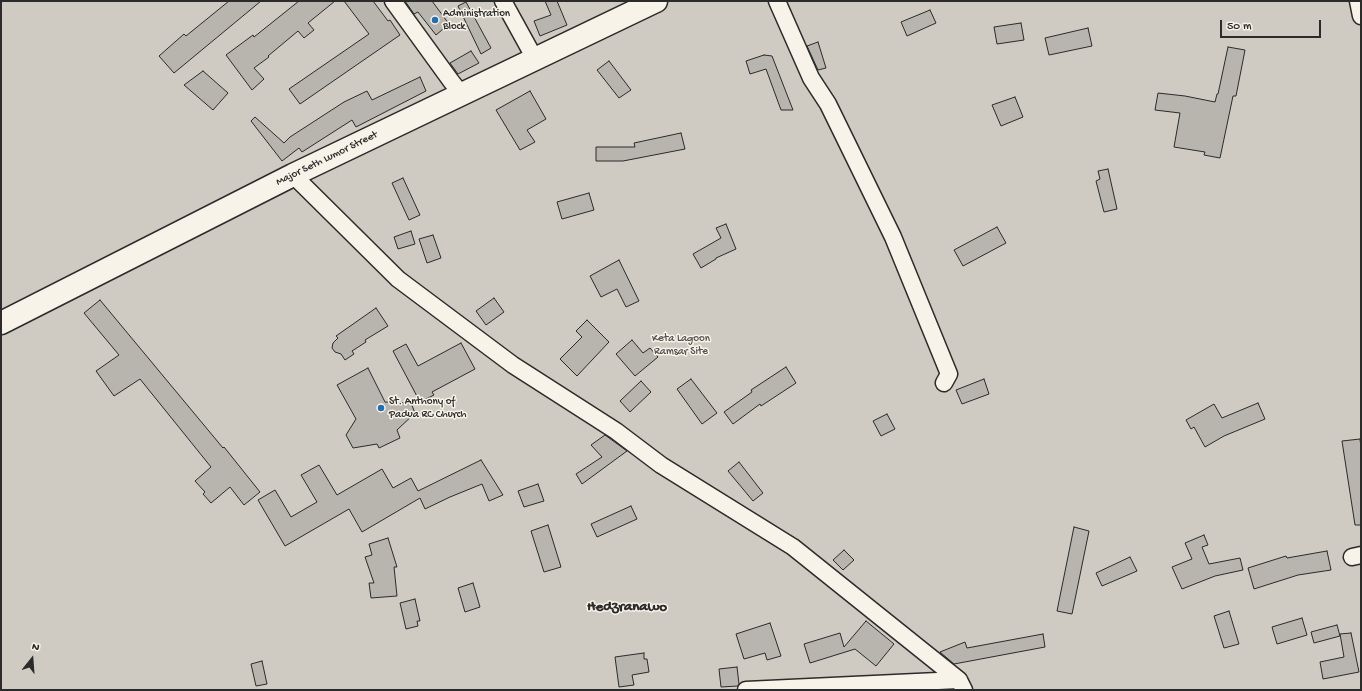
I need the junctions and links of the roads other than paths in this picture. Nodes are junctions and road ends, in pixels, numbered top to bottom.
1 (393, 1) edge
2 (503, 1) edge
3 (656, 1) edge
4 (777, 1) edge
5 (1358, 1) edge
6 (1361, 16) edge
7 (535, 59) junction
8 (462, 94) junction
9 (293, 175) junction
10 (1, 323) edge
11 (944, 383) dead end
12 (961, 685) edge
13 (746, 690) edge

1 - 8 street
2 - 7 street
3 - 7 main road, Major Seth Lumor Street
4 - 11 street
5 - 6 street
7 - 8 main road, Major Seth Lumor Street
8 - 9 main road, Major Seth Lumor Street
9 - 10 main road, Major Seth Lumor Street
9 - 12 street
12 - 13 street

